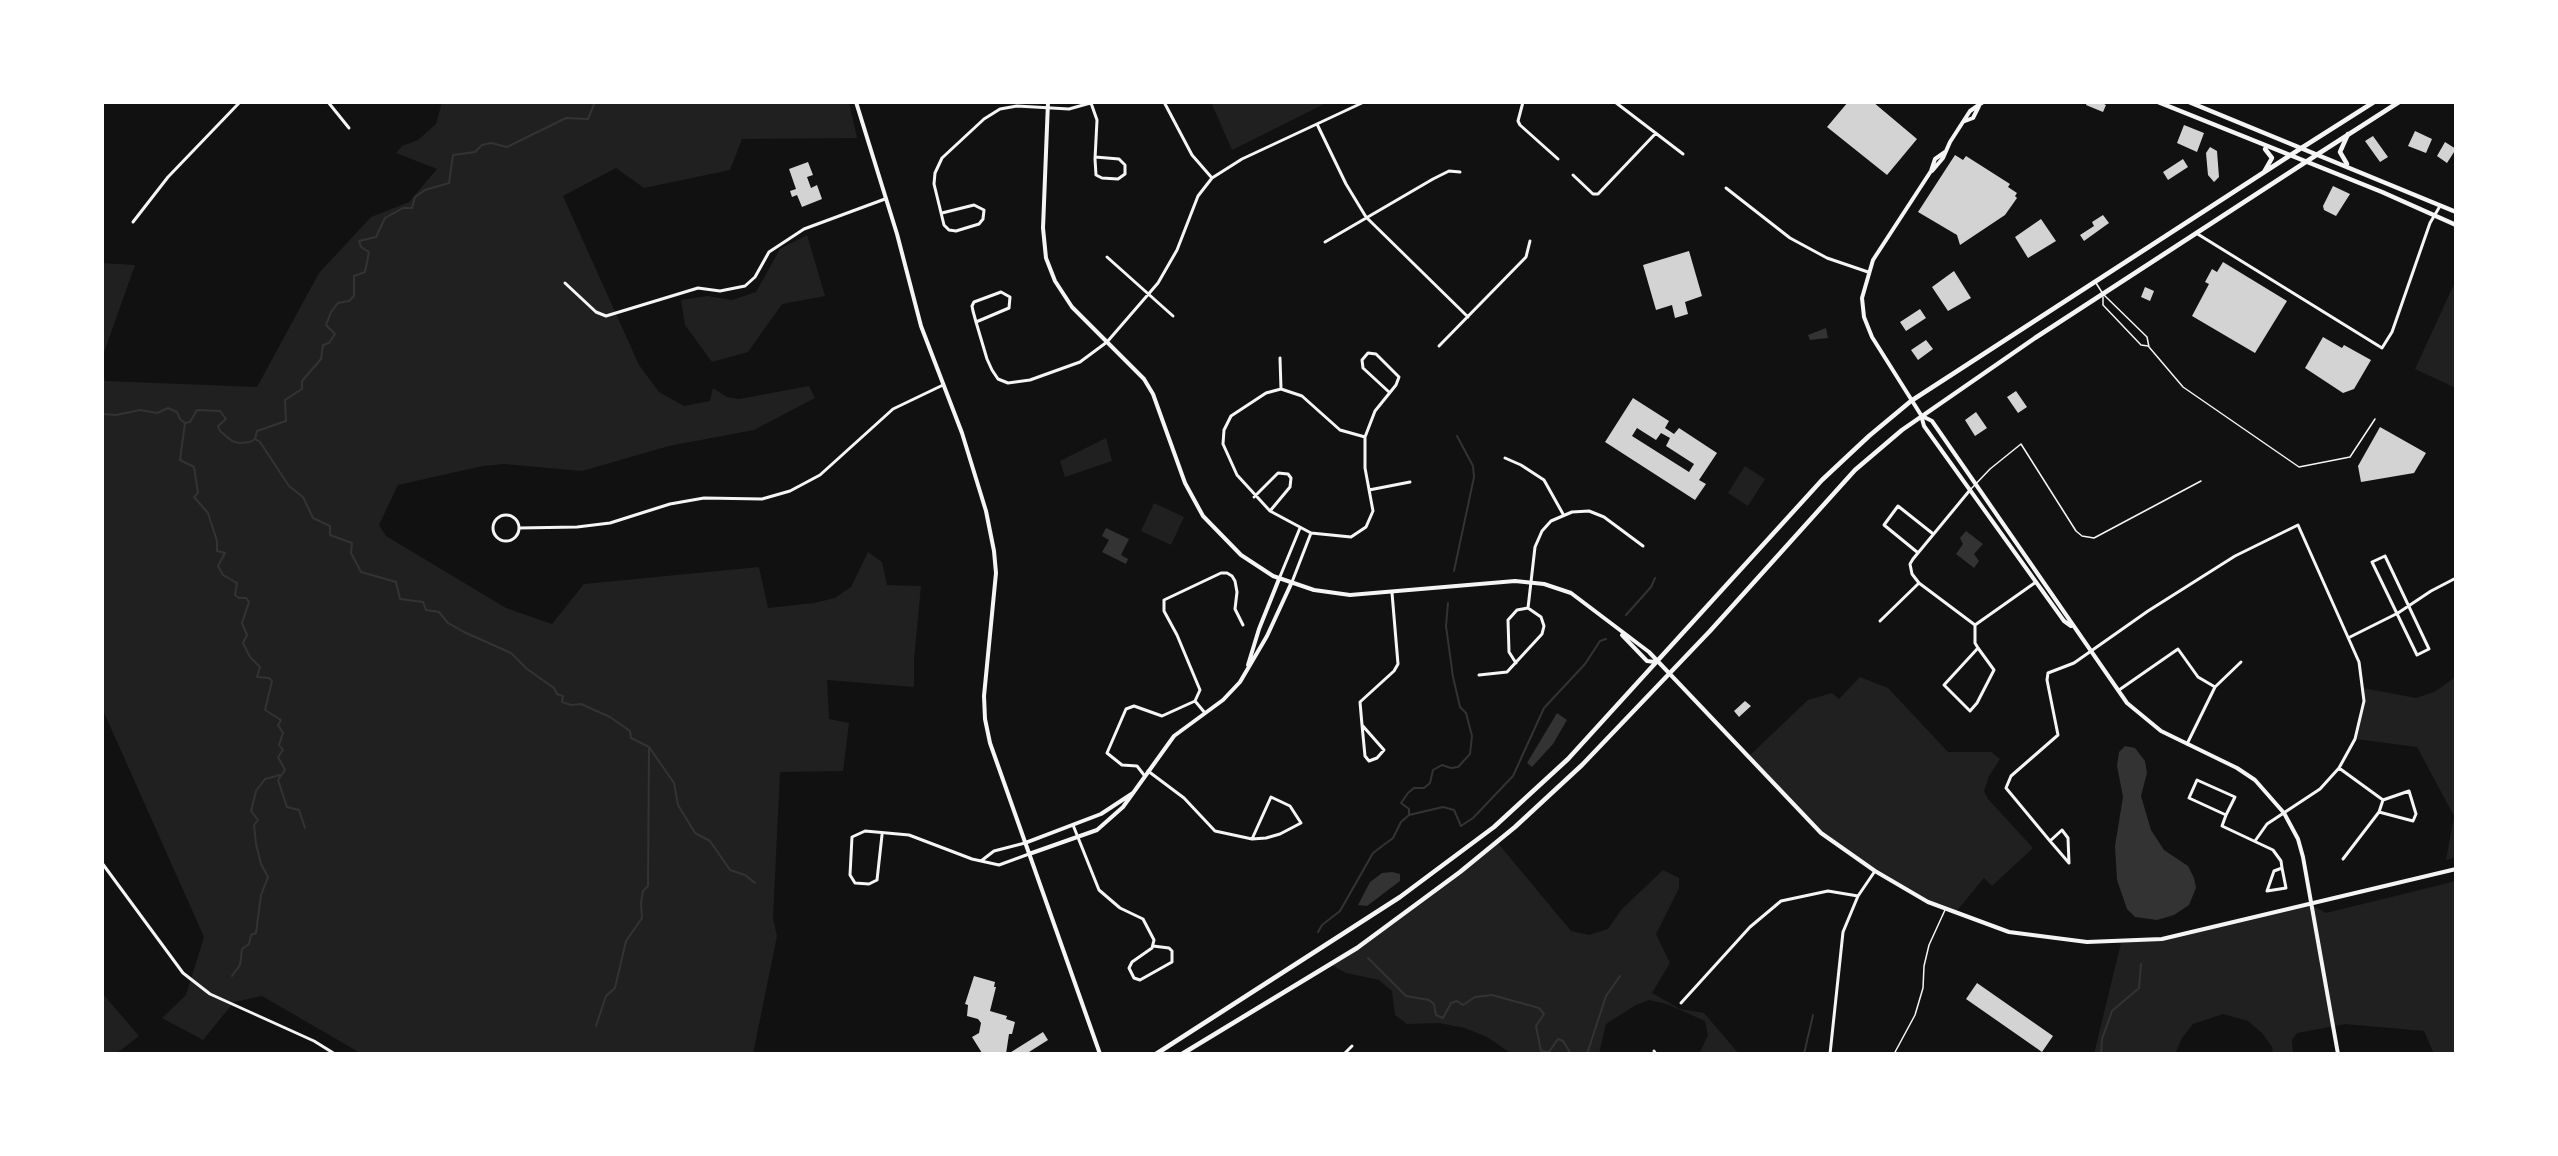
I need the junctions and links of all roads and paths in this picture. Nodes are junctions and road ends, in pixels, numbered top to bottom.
1 (240, 102) edge
2 (328, 102) edge
3 (856, 102) edge
4 (1048, 102) edge
5 (1164, 102) edge
6 (1364, 102) edge
7 (1523, 102) edge
8 (1616, 102) edge
9 (2158, 102) edge
10 (2189, 102) edge
11 (2374, 102) edge
12 (2399, 102) edge
13 (1093, 103) edge
14 (1981, 104) edge
15 (1048, 108) junction
16 (1317, 124) junction
17 (349, 128) dead end
18 (1656, 133) junction
19 (2348, 134) junction
20 (2261, 146) junction
21 (2303, 147) junction
22 (1683, 154) dead end
23 (2318, 154) junction
24 (1095, 157) junction
25 (2289, 157) junction
26 (1558, 159) dead end
27 (2304, 162) junction
28 (2349, 166) junction
29 (1460, 172) dead end
30 (1573, 175) dead end
31 (2260, 176) junction
32 (1212, 178) junction
33 (1725, 188) dead end
34 (885, 200) junction
35 (2441, 204) junction
36 (2456, 212) edge
37 (942, 213) junction
38 (2435, 214) junction
39 (1366, 217) junction
40 (133, 222) dead end
41 (2456, 225) edge
42 (2196, 233) junction
43 (1530, 241) dead end
44 (1325, 242) dead end
45 (1107, 257) dead end
46 (1868, 272) junction
47 (2094, 280) junction
48 (565, 283) dead end
49 (1148, 294) junction
50 (2103, 294) junction
51 (1173, 316) dead end
52 (1468, 317) junction
53 (976, 322) junction
54 (1107, 342) junction
55 (1439, 346) dead end
56 (2149, 347) junction
57 (1280, 358) dead end
58 (943, 385) junction
59 (1281, 389) junction
60 (1389, 392) junction
61 (1911, 401) junction
62 (1921, 416) junction
63 (2375, 419) dead end
64 (1365, 437) junction
65 (1505, 458) dead end
66 (2202, 481) dead end
67 (1410, 482) dead end
68 (1975, 484) junction
69 (1370, 490) junction
70 (1970, 490) junction
71 (1254, 497) junction
72 (1270, 511) junction
73 (1563, 514) junction
74 (519, 528) junction
75 (1300, 528) junction
76 (1311, 533) junction
77 (1932, 533) junction
78 (1643, 546) dead end
79 (1917, 552) junction
80 (2042, 578) junction
81 (2456, 578) edge
82 (1279, 579) junction
83 (1530, 582) junction
84 (2036, 582) junction
85 (1919, 583) junction
86 (1291, 584) junction
87 (1392, 593) junction
88 (2409, 606) junction
89 (1528, 608) junction
90 (2398, 613) junction
91 (1880, 621) dead end
92 (1243, 625) dead end
93 (1975, 625) junction
94 (2072, 626) junction
95 (2350, 637) junction
96 (1978, 648) junction
97 (2089, 652) junction
98 (1655, 662) junction
99 (2241, 662) dead end
100 (1516, 663) junction
101 (1246, 671) junction
102 (1668, 674) junction
103 (1479, 675) dead end
104 (2215, 687) junction
105 (2117, 692) junction
106 (1195, 701) junction
107 (1205, 713) junction
108 (1362, 725) junction
109 (2187, 744) junction
110 (2339, 768) junction
111 (1148, 771) junction
112 (1144, 775) junction
113 (1136, 790) junction
114 (2383, 800) junction
115 (2379, 812) junction
116 (2284, 813) junction
117 (2226, 815) junction
118 (1073, 825) junction
119 (882, 835) junction
120 (1078, 838) junction
121 (1252, 838) junction
122 (2050, 841) junction
123 (2255, 841) junction
124 (1025, 843) junction
125 (1029, 854) junction
126 (2343, 860) dead end
127 (981, 861) junction
128 (102, 863) edge
129 (2282, 868) junction
130 (2456, 869) edge
131 (1875, 871) junction
132 (1858, 896) junction
133 (2312, 905) junction
134 (1946, 909) junction
135 (1153, 946) junction
136 (1681, 1003) dead end
137 (1352, 1046) dead end
138 (335, 1054) edge
139 (1100, 1054) edge
140 (1156, 1054) edge
141 (1182, 1054) edge
142 (1344, 1054) edge
143 (1830, 1054) edge
144 (1894, 1054) edge
145 (2338, 1054) edge

1 - 40 street
2 - 17 street
3 - 34 street
4 - 15 street
5 - 32 street
6 - 16 street
7 - 26 street
8 - 18 street
9 - 20 main road
10 - 21 main road
11 - 21 main road
12 - 19 main road
13 - 15 street
13 - 24 street
14 - 46 street
15 - 37 street
15 - 54 street
16 - 32 street
16 - 39 street
18 - 22 street
18 - 30 street
19 - 23 main road
19 - 28 main road
20 - 25 main road
20 - 31 main road
21 - 23 main road
21 - 25 main road
23 - 27 main road
23 - 28 main road
24 - 24 street
25 - 27 main road
25 - 31 main road
27 - 38 main road
27 - 42 main road
28 - 35 main road
29 - 39 street
31 - 47 main road
32 - 49 street
33 - 46 street
34 - 48 street
34 - 58 street
35 - 36 main road
35 - 38 street
37 - 37 street
38 - 41 main road
38 - 42 street
39 - 44 street
39 - 52 street
42 - 50 main road
43 - 52 street
45 - 49 street
46 - 61 street
47 - 50 lane
47 - 61 main road
49 - 51 street
49 - 54 street
50 - 56 lane
50 - 56 lane
50 - 62 main road
52 - 55 street
53 - 53 street
53 - 54 street
54 - 82 street
56 - 63 lane
57 - 59 street
58 - 74 street
58 - 124 street
59 - 64 street
59 - 71 street
60 - 60 street
60 - 64 street
61 - 62 street
61 - 98 main road
62 - 68 street
62 - 70 street
62 - 102 main road
64 - 69 street
65 - 73 street
66 - 68 lane
67 - 69 street
68 - 70 lane
68 - 80 street
69 - 76 street
70 - 77 street
70 - 84 street
71 - 72 street
71 - 72 street
72 - 75 street
73 - 78 street
73 - 83 street
74 - 74 street
75 - 76 street
75 - 82 street
76 - 86 street
77 - 79 street
77 - 79 street
79 - 85 street
80 - 84 street
80 - 94 street
81 - 88 street
82 - 86 street
82 - 101 street
83 - 87 street
83 - 89 street
83 - 98 street
84 - 93 street
84 - 94 street
85 - 91 street
85 - 93 street
86 - 87 street
86 - 101 street
87 - 108 street
88 - 90 street
88 - 90 street
88 - 90 street
89 - 100 street
89 - 100 street
90 - 95 street
92 - 106 street
93 - 96 street
94 - 97 street
95 - 97 street
95 - 110 street
96 - 96 street
97 - 105 street
97 - 122 street
98 - 102 street
98 - 140 main road
99 - 104 street
100 - 103 street
101 - 107 street
102 - 131 street
102 - 141 main road
104 - 105 street
104 - 109 street
105 - 109 street
106 - 107 street
106 - 112 street
107 - 111 street
108 - 108 street
109 - 116 street
110 - 114 street
110 - 116 street
111 - 112 street
111 - 121 street
112 - 113 street
113 - 118 street
113 - 120 street
114 - 115 street
114 - 115 street
115 - 126 street
116 - 123 street
116 - 133 street
117 - 117 street
117 - 123 street
118 - 120 street
118 - 124 street
119 - 119 street
119 - 127 street
120 - 125 street
120 - 135 street
121 - 121 street
122 - 122 street
123 - 129 street
124 - 125 street
124 - 127 street
125 - 127 street
125 - 139 street
128 - 138 street
129 - 129 street
130 - 133 street
131 - 132 street
131 - 134 street
132 - 136 street
132 - 143 street
133 - 134 street
133 - 145 street
134 - 144 lane
135 - 135 street
137 - 142 street

